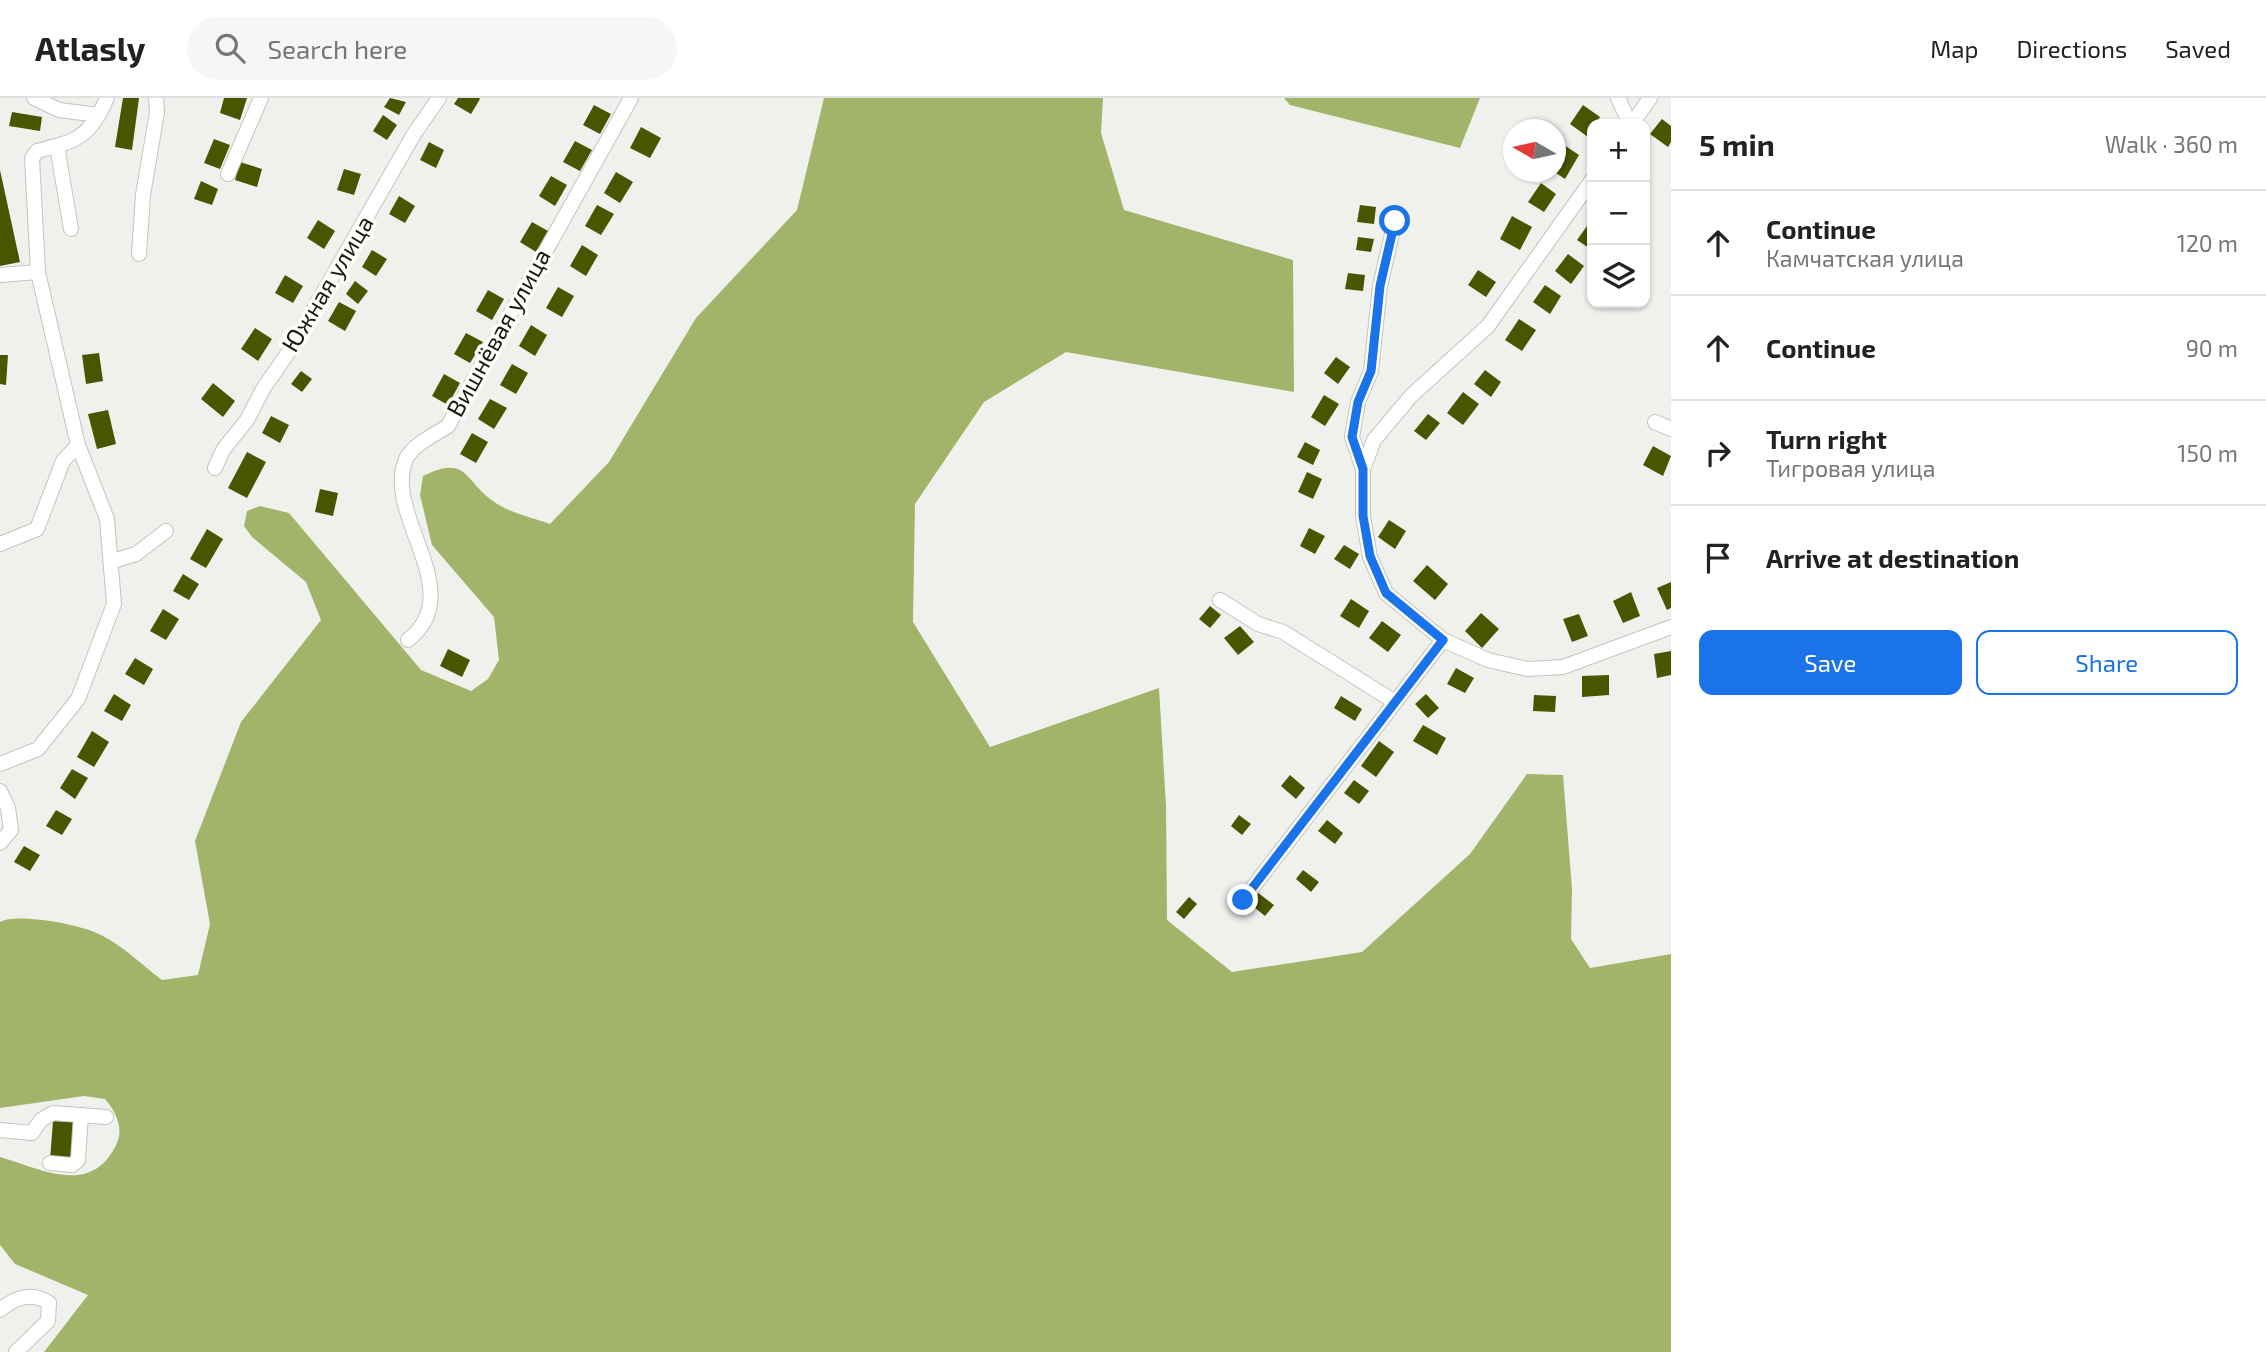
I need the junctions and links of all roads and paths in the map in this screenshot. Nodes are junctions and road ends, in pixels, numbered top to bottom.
1 (34, 98) edge
2 (107, 98) edge
3 (156, 98) edge
4 (261, 98) edge
5 (439, 98) edge
6 (631, 98) edge
7 (1618, 98) edge
8 (1650, 98) edge
9 (99, 115) junction
10 (1628, 119) edge
11 (1635, 119) edge
12 (57, 146) junction
13 (228, 174) dead end
14 (1591, 182) edge
15 (1395, 221) dead end
16 (71, 229) dead end
17 (139, 254) dead end
18 (37, 272) junction
19 (0, 275) edge
20 (1655, 422) dead end
21 (1671, 429) edge
22 (78, 445) junction
23 (215, 468) dead end
24 (1363, 469) junction
25 (166, 531) dead end
26 (0, 544) edge
27 (113, 561) junction
28 (1220, 600) dead end
29 (1671, 626) edge
30 (408, 640) dead end
31 (1443, 640) junction
32 (1395, 702) junction
33 (0, 764) edge
34 (0, 791) edge
35 (0, 843) edge
36 (1243, 900) dead end
37 (81, 1115) junction
38 (106, 1117) dead end
39 (0, 1130) edge
40 (50, 1163) dead end
41 (0, 1310) edge
42 (16, 1352) edge

1 - 9 street
2 - 9 street
3 - 17 street
4 - 13 street
5 - 23 street, Южная улица
6 - 30 street, Вишнёвая улица
7 - 10 street
8 - 11 street
9 - 12 street
12 - 16 street
12 - 18 street
14 - 24 street
15 - 24 street
18 - 19 street
18 - 22 street
20 - 21 street
22 - 26 street
22 - 27 street
24 - 31 street
25 - 27 street
27 - 33 street
28 - 32 street
29 - 31 street
31 - 32 street
32 - 36 street
34 - 35 street
37 - 38 street
37 - 39 street
37 - 40 street
41 - 42 street

